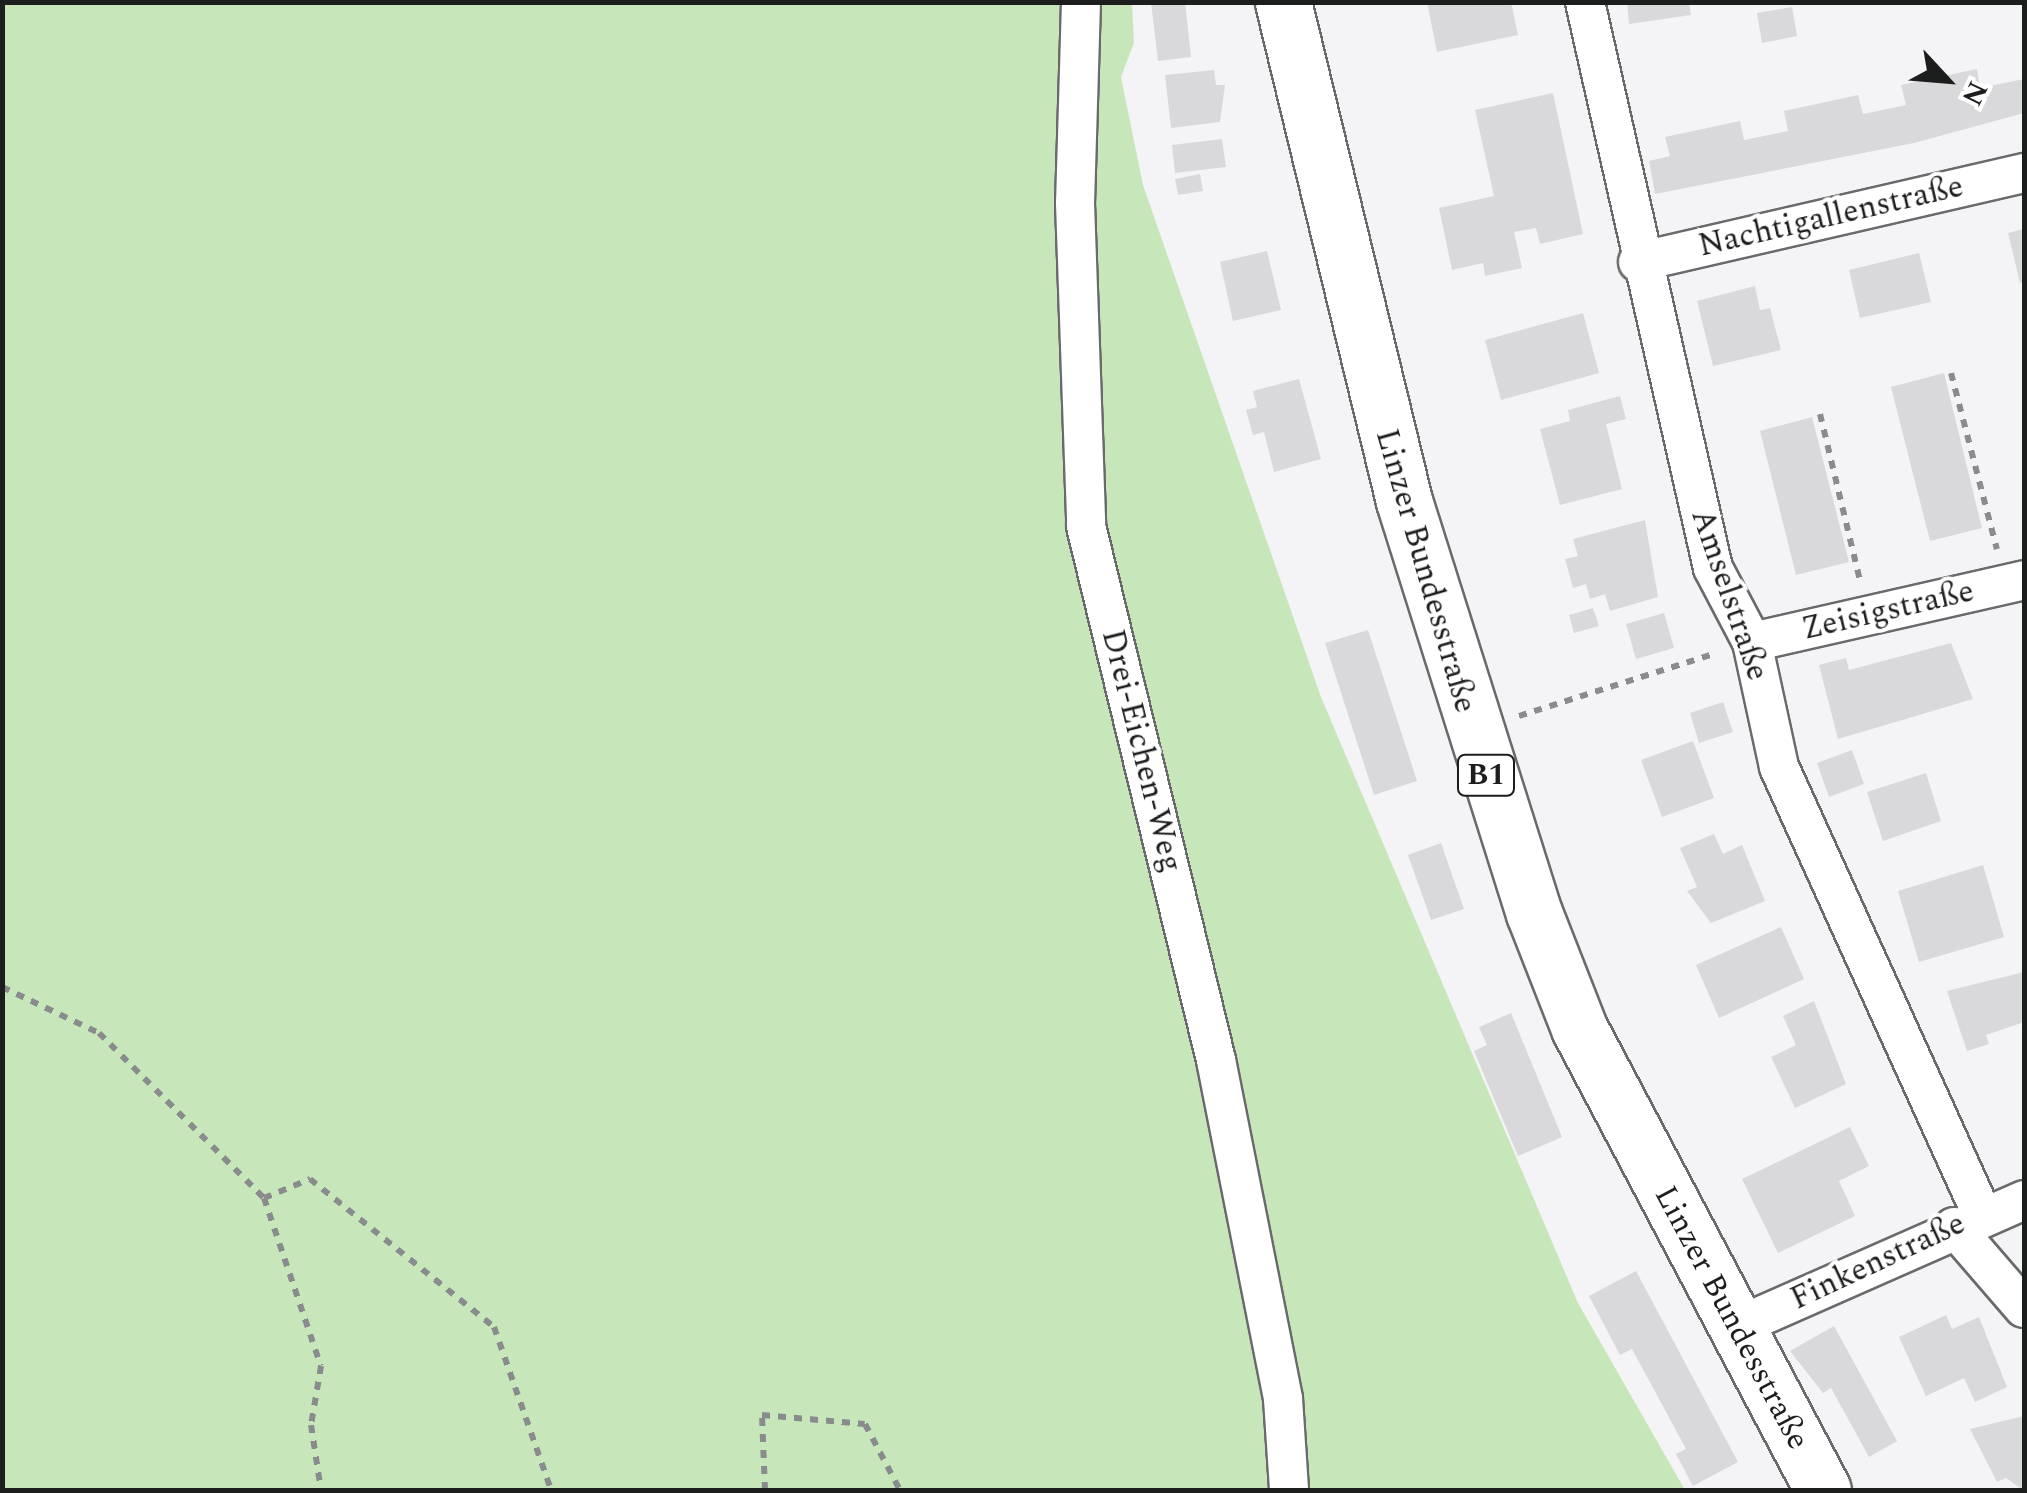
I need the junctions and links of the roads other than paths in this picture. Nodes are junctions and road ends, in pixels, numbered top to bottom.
1 (1081, 2) edge
2 (1283, 2) edge
3 (1585, 2) edge
4 (2024, 173) edge
5 (1638, 262) junction
6 (2016, 582) edge
7 (1752, 642) junction
8 (2024, 1200) edge
9 (1968, 1220) junction
10 (2024, 1308) edge
11 (1734, 1328) junction
12 (1289, 1490) edge
13 (1824, 1490) edge

1 - 12 street, Drei-Eichen-Weg
2 - 11 main road, Linzer Bundesstraße / B1
3 - 5 street, Amselstraße
4 - 5 street, Nachtigallenstraße
5 - 7 street, Amselstraße
6 - 7 street, Zeisigstraße
7 - 9 street, Amselstraße
8 - 9 street, Finkenstraße
9 - 10 street, Amselstraße
9 - 11 street, Finkenstraße
11 - 13 main road, Linzer Bundesstraße / B1

